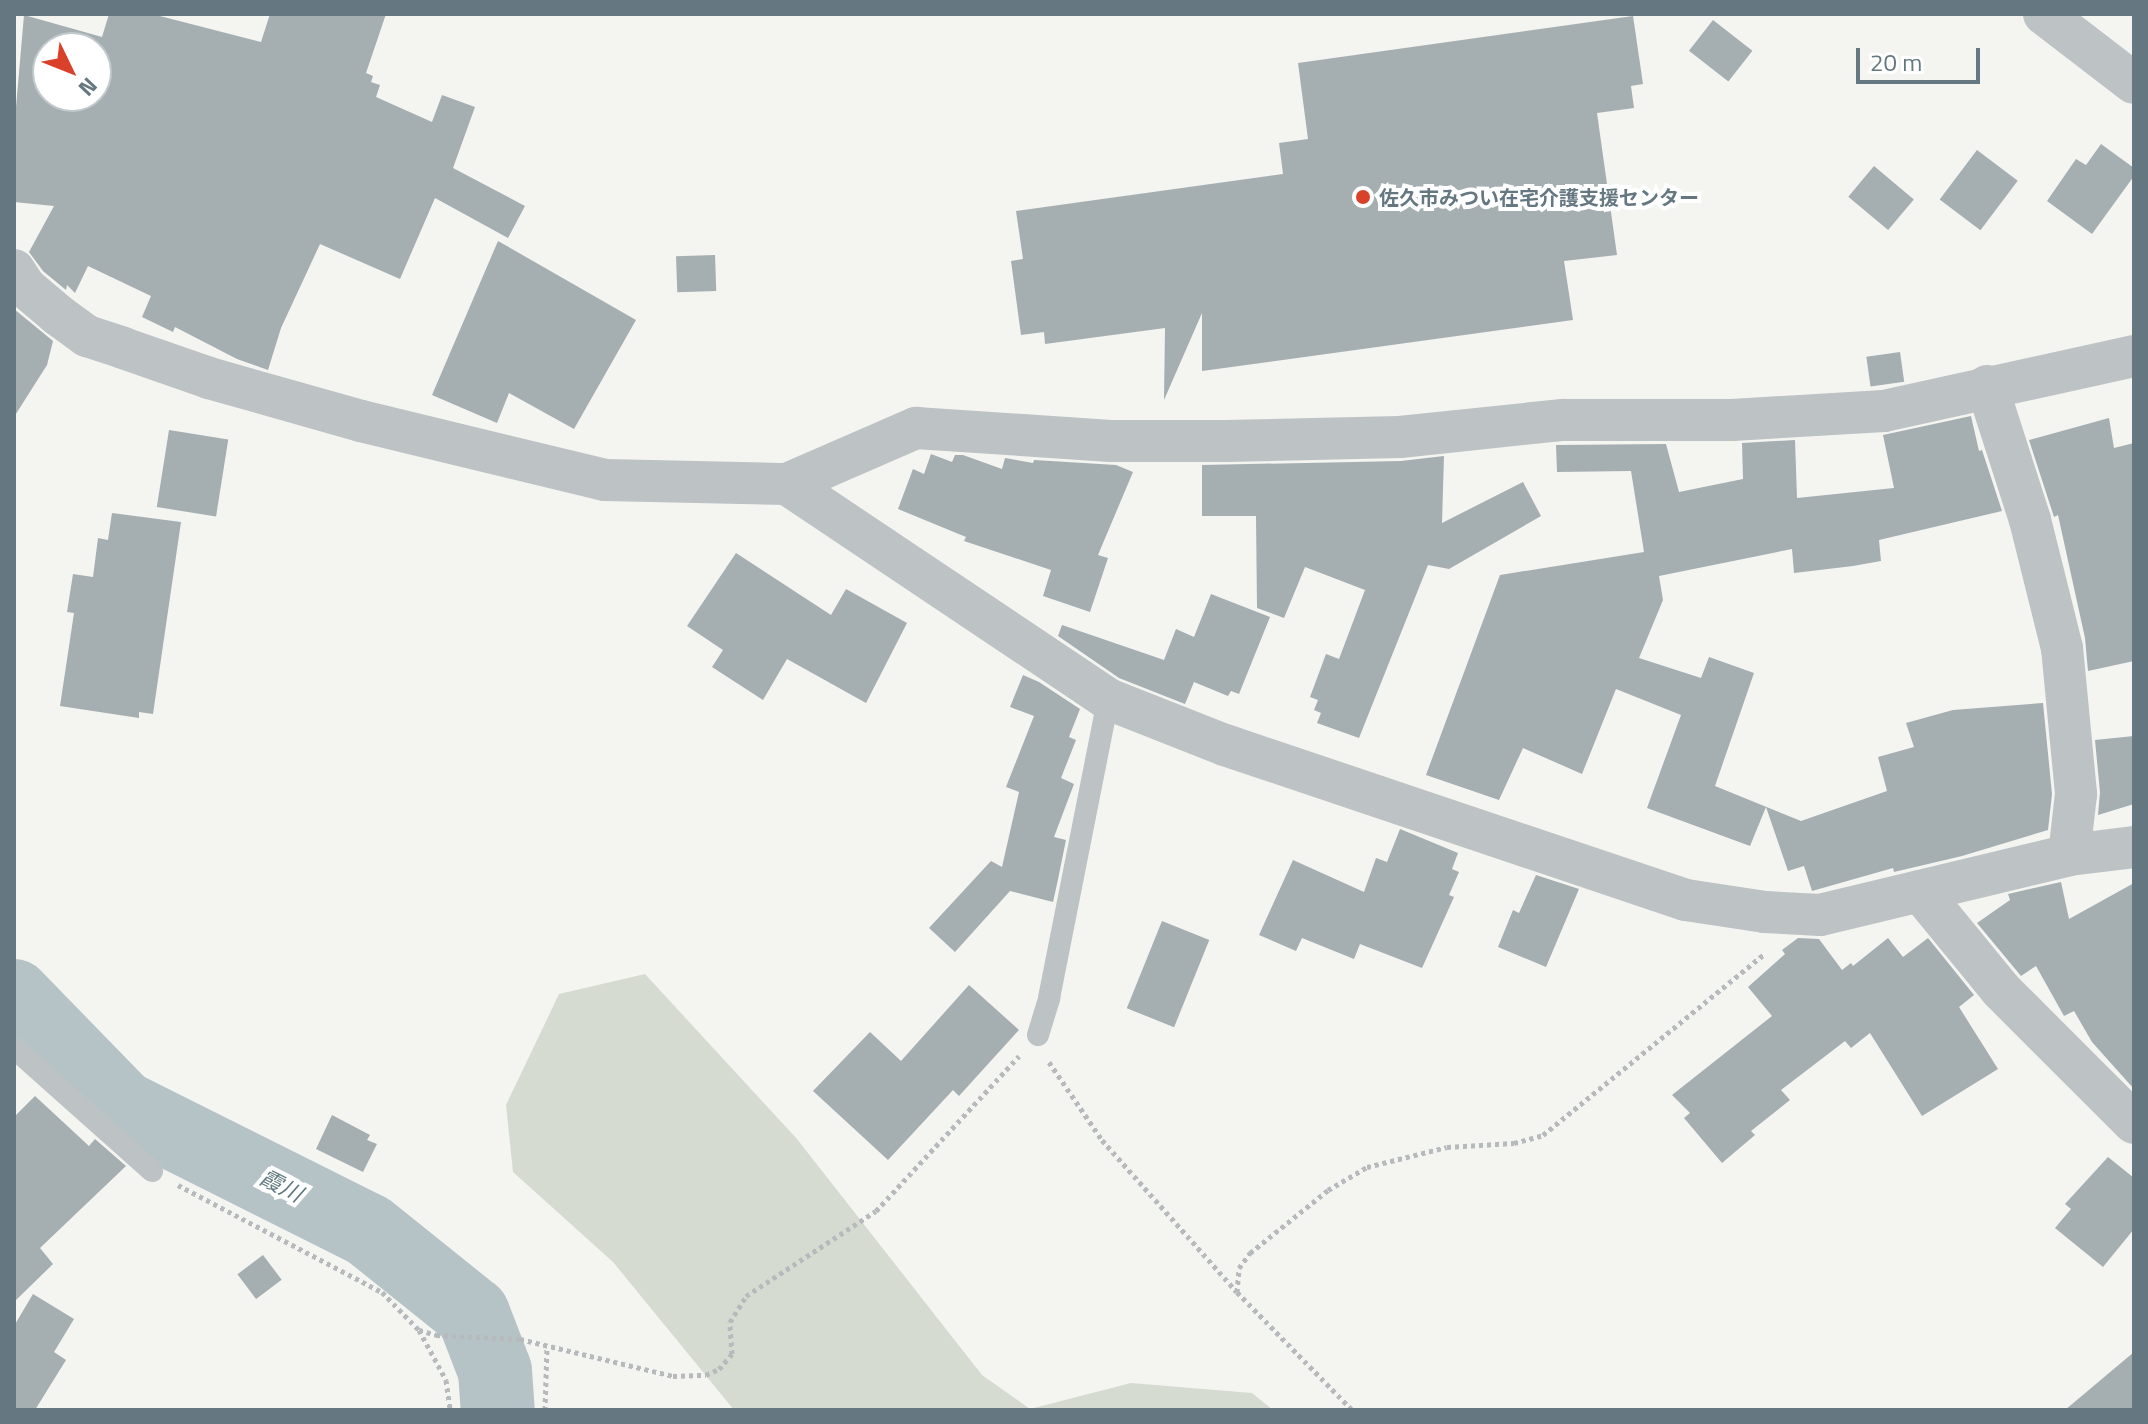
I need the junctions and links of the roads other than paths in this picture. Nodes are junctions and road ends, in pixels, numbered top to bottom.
1 (2044, 14) edge
2 (2134, 83) edge
3 (14, 270) edge
4 (2134, 356) edge
5 (1987, 386) junction
6 (787, 484) junction
7 (1108, 699) junction
8 (2134, 847) edge
9 (2069, 855) junction
10 (1920, 891) junction
11 (1038, 1035) road end
12 (14, 1048) edge
13 (2134, 1123) edge
14 (152, 1171) road end

1 - 2 street
3 - 6 street
4 - 5 street
5 - 6 street
5 - 9 street
6 - 7 street
7 - 10 street
7 - 11 lane
8 - 9 street
9 - 10 street
10 - 13 street
12 - 14 lane

